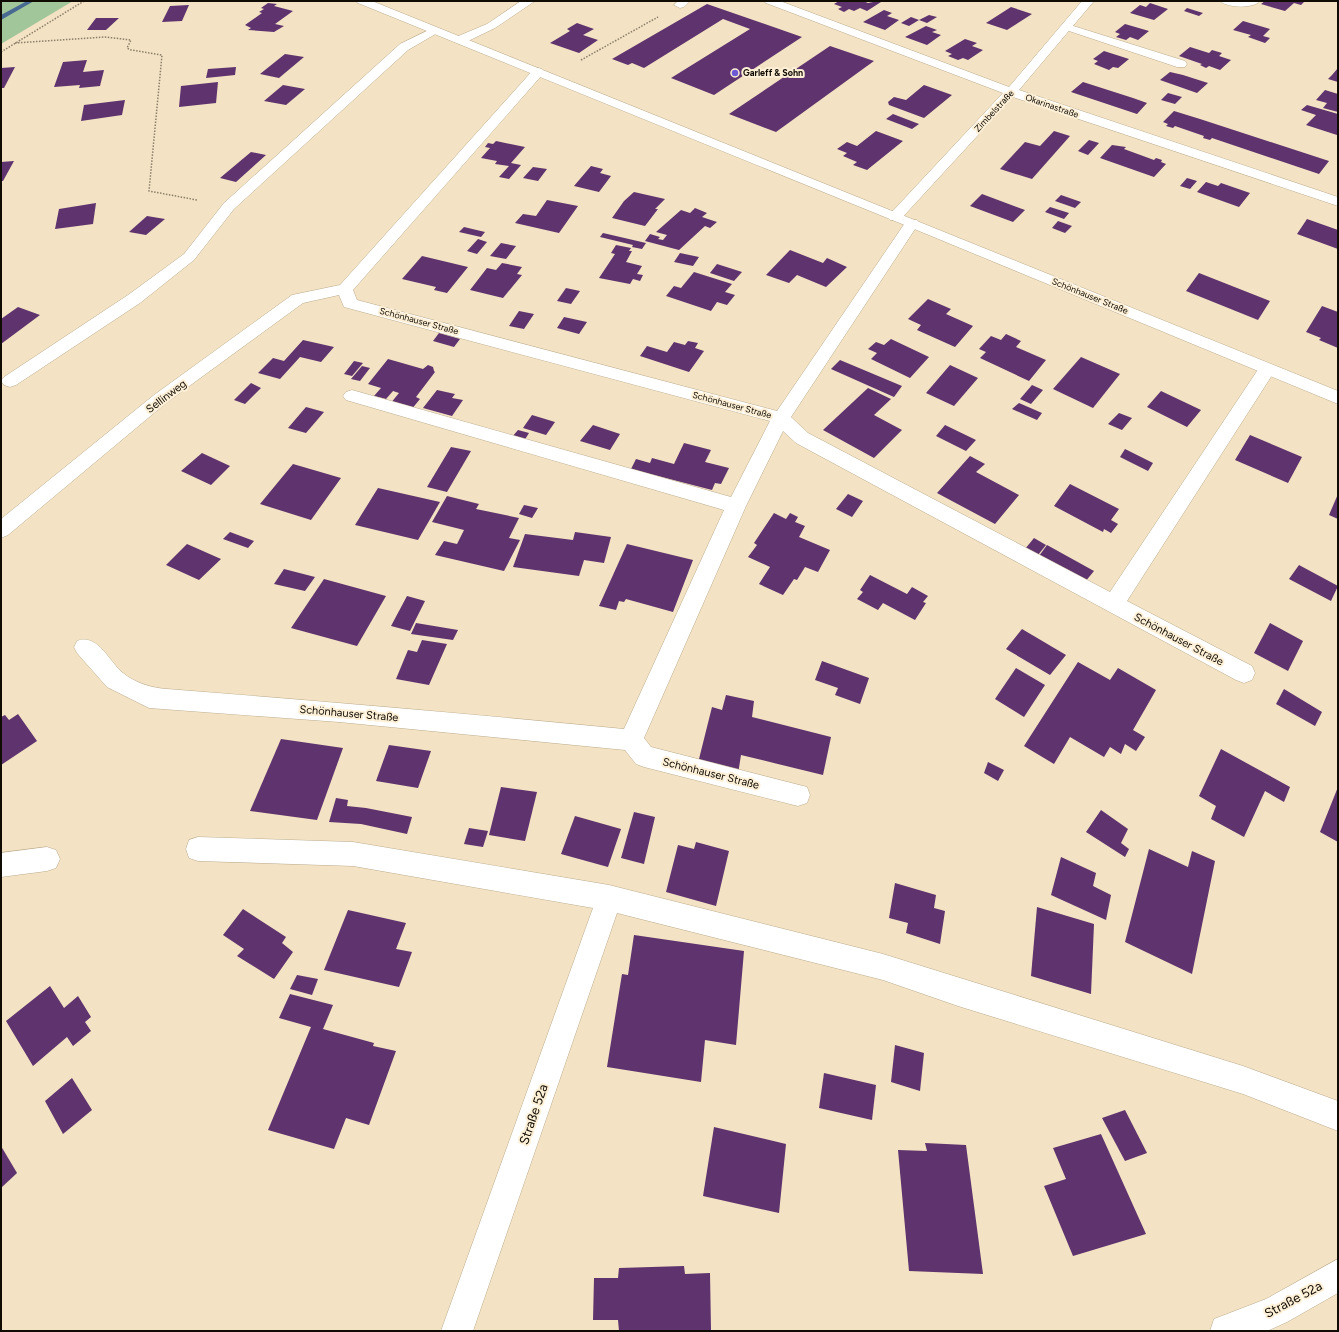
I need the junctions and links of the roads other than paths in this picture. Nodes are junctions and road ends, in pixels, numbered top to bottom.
1 (362, 1) edge
2 (529, 1) edge
3 (770, 1) edge
4 (1088, 1) edge
5 (1226, 1) edge
6 (1254, 1) edge
7 (1067, 27) junction
8 (435, 30) junction
9 (460, 40) junction
10 (1181, 64) dead end
11 (538, 72) junction
12 (1011, 92) junction
13 (1338, 202) edge
14 (895, 217) junction
15 (912, 223) junction
16 (345, 289) junction
17 (1267, 369) junction
18 (10, 381) dead end
19 (352, 396) dead end
20 (1338, 398) edge
21 (781, 418) junction
22 (736, 506) junction
23 (1, 530) edge
24 (1114, 604) junction
25 (85, 647) dead end
26 (1244, 673) dead end
27 (631, 740) junction
28 (798, 795) dead end
29 (198, 849) dead end
30 (47, 859) dead end
31 (1, 865) edge
32 (609, 898) junction
33 (1338, 1116) edge
34 (1338, 1275) edge
35 (457, 1331) edge
36 (1226, 1331) edge

1 - 8 street, Schönhauser Straße
2 - 9 street
3 - 12 street, Okarinastraße
4 - 7 street, Zimbelstraße
5 - 6 street
7 - 10 street
7 - 12 street, Zimbelstraße
8 - 9 street, Schönhauser Straße
8 - 18 street
9 - 11 street, Schönhauser Straße
11 - 14 street, Schönhauser Straße
11 - 16 street
12 - 13 street, Okarinastraße
12 - 14 street, Zimbelstraße
14 - 15 street, Schönhauser Straße
15 - 17 street, Schönhauser Straße
15 - 21 street, Schönhauser Straße
16 - 21 street, Schönhauser Straße
16 - 23 street, Sellinweg
17 - 20 street, Schönhauser Straße
17 - 24 street
19 - 22 street
21 - 22 street, Schönhauser Straße
21 - 24 street, Schönhauser Straße
22 - 27 street, Schönhauser Straße
24 - 26 street, Schönhauser Straße
25 - 27 street, Schönhauser Straße
27 - 28 street, Schönhauser Straße
29 - 32 street
30 - 31 street
32 - 33 street
32 - 35 street, Straße 52a
34 - 36 street, Straße 52a

